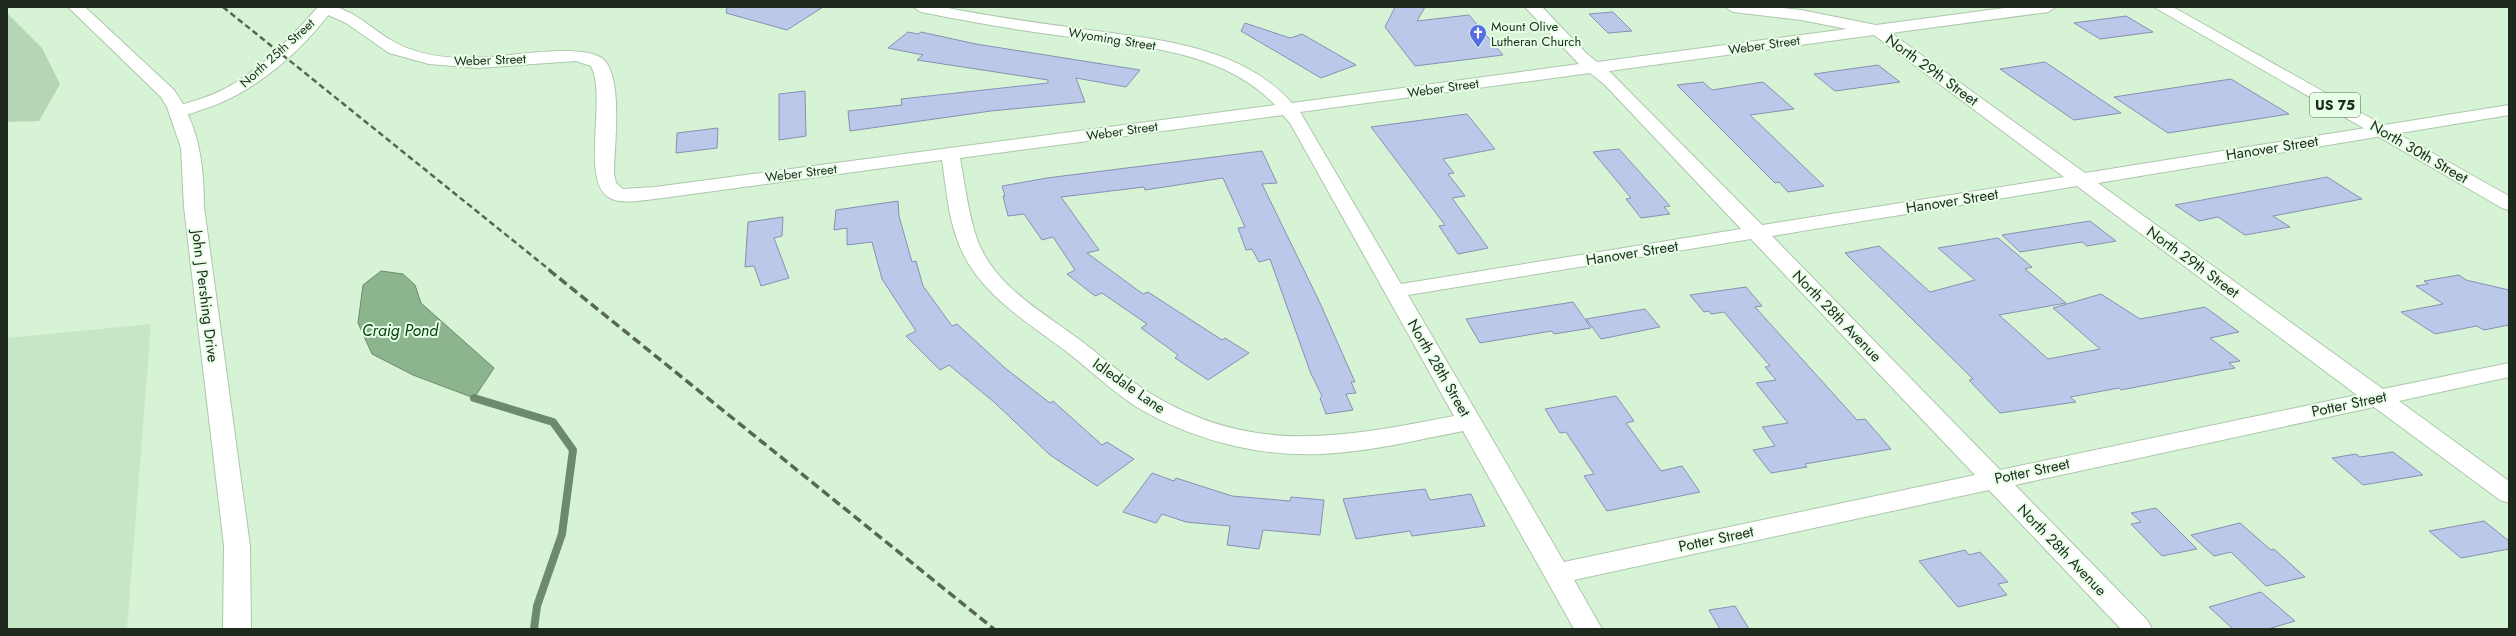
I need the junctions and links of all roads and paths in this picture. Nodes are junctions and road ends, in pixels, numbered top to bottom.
1 (76, 7) edge
2 (326, 7) edge
3 (921, 7) edge
4 (1533, 7) edge
5 (1733, 7) edge
6 (2048, 7) edge
7 (2162, 7) edge
8 (1877, 30) junction
9 (1594, 67) junction
10 (1288, 108) junction
11 (2509, 110) edge
12 (180, 111) junction
13 (2379, 130) junction
14 (950, 154) junction
15 (2081, 180) junction
16 (2509, 204) edge
17 (1756, 232) junction
18 (1395, 291) junction
19 (2509, 370) edge
20 (2379, 398) junction
21 (1469, 422) junction
22 (1993, 479) junction
23 (2509, 494) edge
24 (1556, 574) junction
25 (237, 629) edge
26 (1588, 629) edge
27 (2138, 629) edge

1 - 12 main road, John J Pershing Drive
2 - 12 main road, North 25th Street
2 - 14 main road, Weber Street
3 - 10 main road, Wyoming Street
4 - 9 main road, North 28th Avenue
5 - 8 main road
6 - 8 main road, Weber Street
7 - 13 main road, North 30th Street / US 75
8 - 9 main road, Weber Street
8 - 15 main road, North 29th Street
9 - 10 main road, Weber Street
9 - 17 main road, North 28th Avenue
10 - 14 main road, Weber Street
10 - 18 main road, North 28th Street
11 - 13 main road, Hanover Street
12 - 25 main road, John J Pershing Drive
13 - 15 main road, Hanover Street
13 - 16 main road, North 30th Street / US 75
14 - 21 main road, Idledale Lane
15 - 17 main road, Hanover Street
15 - 20 main road, North 29th Street
17 - 18 main road, Hanover Street
17 - 22 main road, North 28th Avenue
18 - 21 main road, North 28th Street
19 - 20 main road, Potter Street
20 - 22 main road, Potter Street
20 - 23 main road, North 29th Street
21 - 24 main road, North 28th Street
22 - 24 main road, Potter Street
22 - 27 main road, North 28th Avenue
24 - 26 main road, North 28th Street

